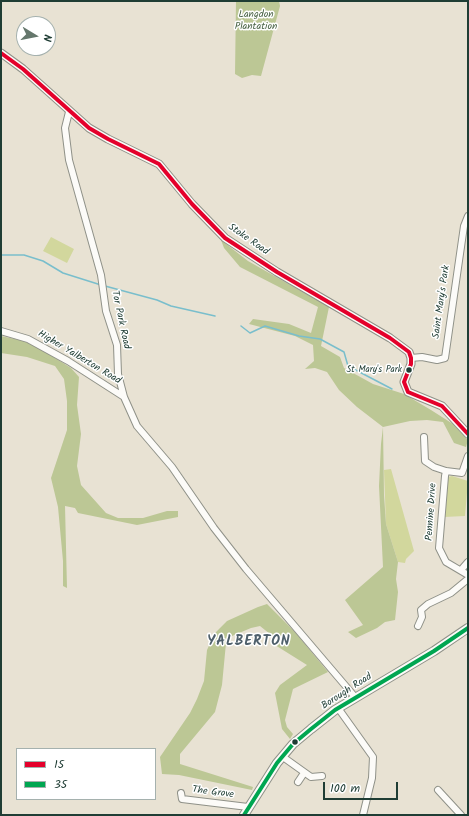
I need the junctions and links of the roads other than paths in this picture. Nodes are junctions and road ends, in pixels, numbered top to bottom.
1 (1, 53) edge
2 (69, 112) junction
3 (468, 216) edge
4 (1, 331) edge
5 (411, 358) junction
6 (124, 397) junction
7 (468, 434) edge
8 (424, 437) dead end
9 (468, 456) edge
10 (446, 471) junction
11 (465, 473) edge
12 (468, 562) edge
13 (461, 570) junction
14 (468, 575) edge
15 (468, 579) edge
16 (418, 626) dead end
17 (468, 628) edge
18 (355, 697) junction
19 (338, 708) junction
20 (283, 757) junction
21 (304, 773) junction
22 (322, 776) dead end
23 (298, 782) dead end
24 (438, 790) dead end
25 (181, 793) dead end
26 (248, 807) junction
27 (244, 815) edge
28 (364, 815) edge
29 (461, 815) edge

1 - 2 street, Stoke Road
2 - 5 street, Stoke Road
2 - 6 street, Tor Park Road
3 - 5 street, Saint Mary's Park
4 - 6 street, Higher Yalberton Road
5 - 7 street
6 - 18 street, Tor Park Road
8 - 10 street
9 - 11 street, Pennine Drive
10 - 11 street, Pennine Drive
10 - 13 street, Pennine Drive
12 - 13 street
13 - 14 street, Pennine Drive
15 - 16 street
17 - 18 main road, Borough Road
18 - 19 main road, Borough Road
19 - 20 main road, Borough Road
19 - 28 street
20 - 21 street
20 - 26 main road, Borough Road
21 - 22 street
21 - 23 street
24 - 29 street
25 - 26 street, The Grove
26 - 27 main road, Borough Road

